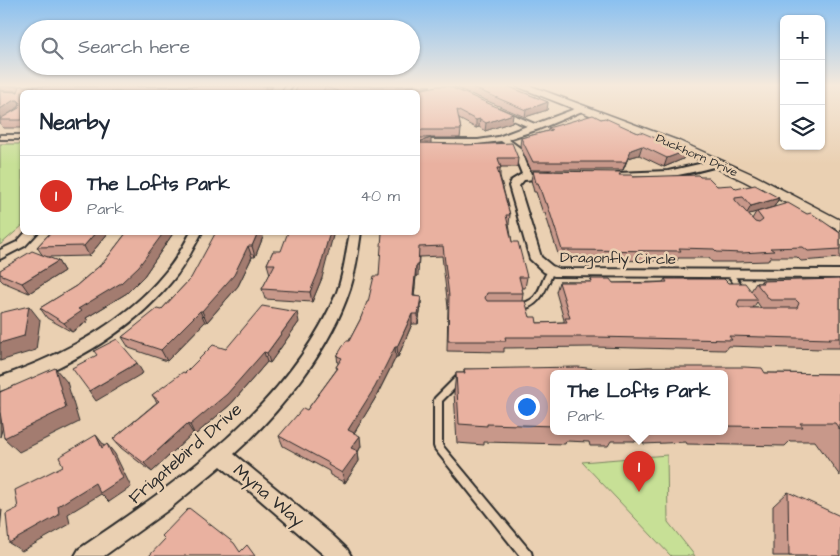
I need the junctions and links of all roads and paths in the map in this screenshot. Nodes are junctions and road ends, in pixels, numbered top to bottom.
1 (501, 112) edge
2 (575, 112) edge
3 (591, 112) edge
4 (536, 127) junction
5 (0, 138) edge
6 (20, 138) edge
7 (502, 138) junction
8 (420, 143) edge
9 (717, 163) junction
10 (558, 175) edge
11 (527, 176) junction
12 (606, 176) edge
13 (840, 226) edge
14 (30, 235) edge
15 (195, 235) edge
16 (355, 235) edge
17 (0, 255) edge
18 (551, 270) junction
19 (730, 274) junction
20 (840, 274) edge
21 (745, 294) edge
22 (507, 307) edge
23 (470, 378) edge
24 (0, 384) edge
25 (220, 454) junction
26 (86, 556) edge
27 (340, 556) edge
28 (527, 556) edge

1 - 4 street
2 - 4 street
3 - 9 street, Duckhorn Drive
4 - 7 street
5 - 6 street
7 - 8 street
7 - 11 street
9 - 12 street
9 - 13 street, Duckhorn Drive
10 - 11 street
11 - 18 street, Dragonfly Circle
14 - 17 street
15 - 24 street
16 - 25 street, Frigatebird Drive
18 - 19 street, Dragonfly Circle
18 - 22 lane
19 - 20 street, Dragonfly Circle
19 - 21 lane
23 - 28 lane
25 - 26 street, Frigatebird Drive
25 - 27 street, Myna Way

